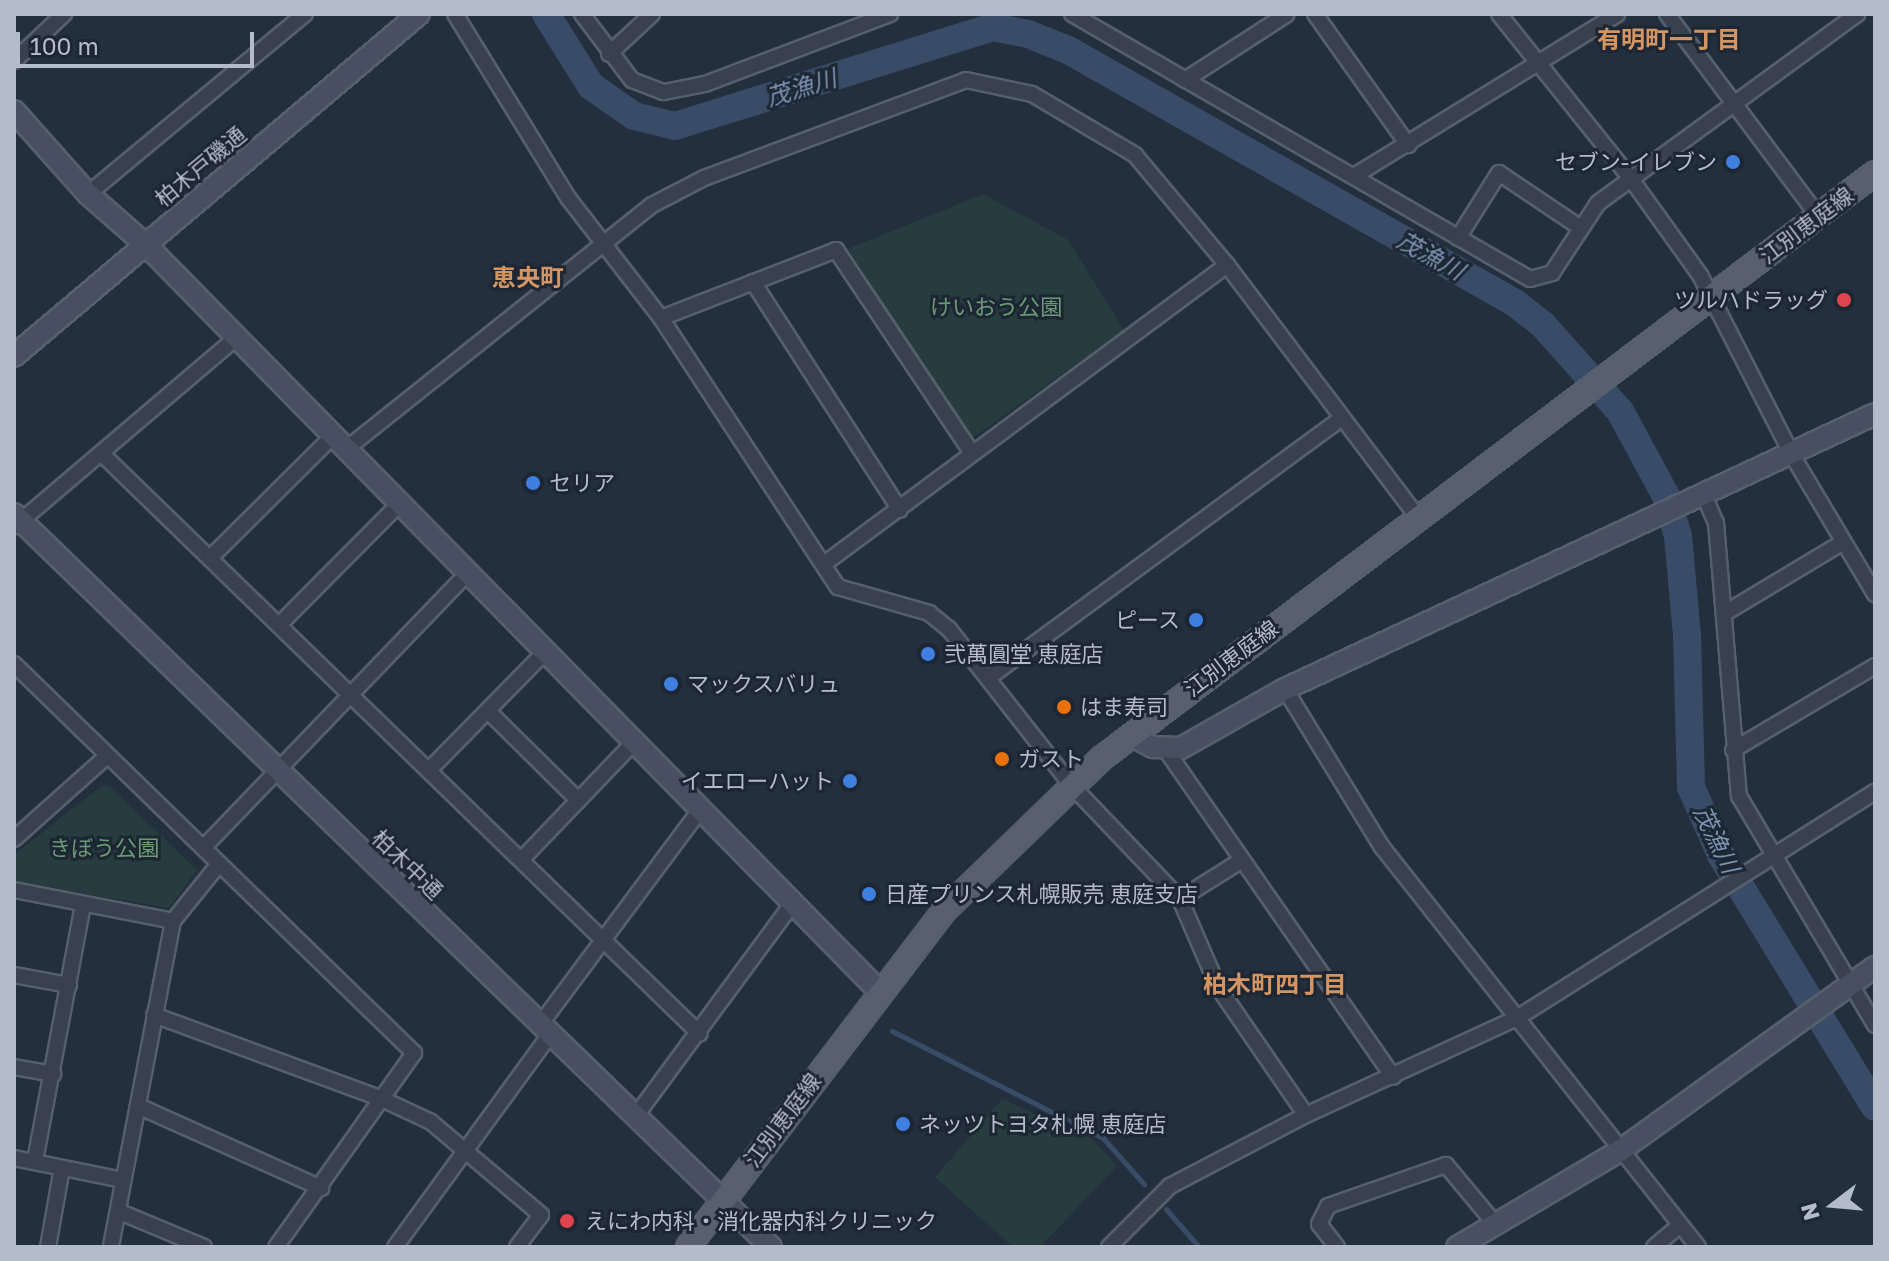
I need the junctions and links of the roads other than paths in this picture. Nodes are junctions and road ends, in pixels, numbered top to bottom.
1 (64, 14) edge
2 (305, 14) edge
3 (419, 14) edge
4 (455, 14) edge
5 (582, 14) edge
6 (652, 14) edge
7 (890, 14) edge
8 (1072, 14) edge
9 (1287, 14) edge
10 (1315, 14) edge
11 (1499, 14) edge
12 (1617, 14) edge
13 (1667, 14) edge
14 (1857, 14) edge
15 (859, 18) edge
16 (609, 54) junction
17 (14, 61) edge
18 (1538, 64) junction
19 (1185, 80) junction
20 (1737, 103) junction
21 (14, 111) edge
22 (1408, 145) junction
23 (1875, 173) edge
24 (1354, 176) junction
25 (1631, 179) junction
26 (88, 194) junction
27 (1818, 216) junction
28 (1578, 226) junction
29 (1458, 238) junction
30 (604, 240) junction
31 (145, 244) junction
32 (1227, 265) junction
33 (753, 282) junction
34 (1711, 296) junction
35 (661, 318) junction
36 (237, 337) junction
37 (14, 356) edge
38 (1875, 414) edge
39 (1342, 418) junction
40 (338, 443) junction
41 (101, 453) junction
42 (972, 453) junction
43 (1792, 455) junction
44 (1697, 498) junction
45 (400, 503) junction
46 (900, 510) junction
47 (1418, 518) junction
48 (16, 520) edge
49 (1843, 542) junction
50 (211, 557) junction
51 (824, 564) junction
52 (469, 572) junction
53 (1875, 594) edge
54 (1725, 613) junction
55 (280, 624) junction
56 (546, 651) junction
57 (14, 664) edge
58 (1875, 666) edge
59 (26, 676) junction
60 (988, 678) junction
61 (14, 687) edge
62 (1285, 689) junction
63 (350, 692) junction
64 (488, 711) junction
65 (1132, 736) junction
66 (636, 740) junction
67 (1166, 750) junction
68 (1733, 750) junction
69 (107, 756) junction
70 (430, 769) junction
71 (279, 771) junction
72 (1072, 786) junction
73 (1875, 792) edge
74 (578, 800) junction
75 (700, 810) junction
76 (14, 839) edge
77 (204, 847) junction
78 (1770, 856) junction
79 (522, 859) junction
80 (1242, 860) junction
81 (219, 864) junction
82 (14, 890) edge
83 (1180, 899) junction
84 (793, 903) junction
85 (83, 904) junction
86 (173, 921) junction
87 (606, 941) junction
88 (1875, 967) edge
89 (14, 975) edge
90 (69, 985) junction
91 (879, 991) junction
92 (1842, 991) junction
93 (154, 1015) junction
94 (1517, 1018) junction
95 (1875, 1025) edge
96 (544, 1031) junction
97 (700, 1034) junction
98 (14, 1067) edge
99 (53, 1074) junction
100 (1393, 1077) junction
101 (382, 1099) junction
102 (138, 1106) junction
103 (1306, 1115) junction
104 (635, 1117) junction
105 (1621, 1150) junction
106 (465, 1151) junction
107 (14, 1158) edge
108 (35, 1161) junction
109 (62, 1168) junction
110 (123, 1180) junction
111 (321, 1188) junction
112 (722, 1200) junction
113 (120, 1212) junction
114 (1496, 1225) junction
115 (1680, 1225) junction
116 (48, 1247) edge
117 (111, 1247) edge
118 (204, 1247) edge
119 (276, 1247) edge
120 (395, 1247) edge
121 (517, 1247) edge
122 (688, 1247) edge
123 (771, 1247) edge
124 (1109, 1247) edge
125 (1337, 1247) edge
126 (1457, 1247) edge
127 (1654, 1247) edge
128 (1698, 1247) edge

1 - 17 street
2 - 26 street
3 - 31 street, 柏木戸磯通
4 - 30 street
5 - 16 street
6 - 16 street
7 - 15 street
8 - 19 street
9 - 19 street
10 - 22 street
11 - 18 street
12 - 18 street
13 - 20 street
14 - 20 street
15 - 16 street
18 - 22 street
18 - 25 street
19 - 24 street
20 - 25 street
20 - 27 street
21 - 26 street
22 - 24 street
23 - 27 main road, 江別恵庭線
24 - 29 street
25 - 28 street
25 - 34 street
26 - 31 street
27 - 34 main road, 江別恵庭線
28 - 29 street
28 - 29 street
30 - 32 street
30 - 35 street
30 - 40 street
31 - 36 street
31 - 37 street, 柏木戸磯通
32 - 39 street
32 - 42 street
33 - 35 street
33 - 42 street
33 - 46 street
34 - 43 street
34 - 47 main road, 江別恵庭線
35 - 51 street
36 - 40 street
36 - 41 street
38 - 43 street
39 - 47 street
39 - 60 street
40 - 45 street
40 - 50 street
41 - 48 street
41 - 50 street
42 - 46 street
43 - 44 street
43 - 49 street
44 - 54 street
44 - 62 street
45 - 52 street
45 - 55 street
46 - 51 street
47 - 65 main road, 江別恵庭線
48 - 71 street, 柏木中通
49 - 53 street
49 - 54 street
50 - 55 street
51 - 60 street
52 - 56 street
52 - 63 street
54 - 68 street
55 - 63 street
56 - 64 street
56 - 66 street
57 - 59 street
58 - 68 street
59 - 61 street
59 - 69 street
60 - 72 street
62 - 67 street
62 - 94 street
63 - 70 street
63 - 71 street
64 - 70 street
64 - 74 street
65 - 67 street
65 - 72 main road, 江別恵庭線
66 - 74 street
66 - 75 street
67 - 80 street
68 - 78 street
69 - 76 street
69 - 77 street
70 - 79 street
71 - 77 street
71 - 96 street, 柏木中通
72 - 83 street
72 - 91 main road, 江別恵庭線
73 - 78 street
74 - 79 street
75 - 84 street
75 - 87 street
77 - 81 street
78 - 92 street
78 - 94 street
79 - 87 street
80 - 83 street
80 - 100 street
81 - 86 street
81 - 101 street
82 - 85 street
83 - 103 street
84 - 91 street
84 - 97 street
85 - 86 street
85 - 90 street
86 - 93 street
87 - 96 street
87 - 97 street
88 - 92 street
89 - 90 street
90 - 99 street
91 - 112 main road, 江別恵庭線
92 - 95 street
92 - 105 street
93 - 101 street
93 - 102 street
94 - 100 street
94 - 105 street
96 - 104 street, 柏木中通
96 - 106 street
97 - 104 street
98 - 99 street
99 - 108 street
100 - 103 street
101 - 106 street
101 - 111 street
102 - 110 street
102 - 111 street
103 - 124 street
104 - 112 street, 柏木中通
105 - 114 street
105 - 115 street
106 - 120 street
106 - 121 street
107 - 108 street
108 - 109 street
109 - 110 street
109 - 116 street
110 - 113 street
111 - 119 street
112 - 122 main road, 江別恵庭線
112 - 123 street, 柏木中通
113 - 117 street
113 - 118 street
114 - 125 street
114 - 126 street
115 - 127 street
115 - 128 street

